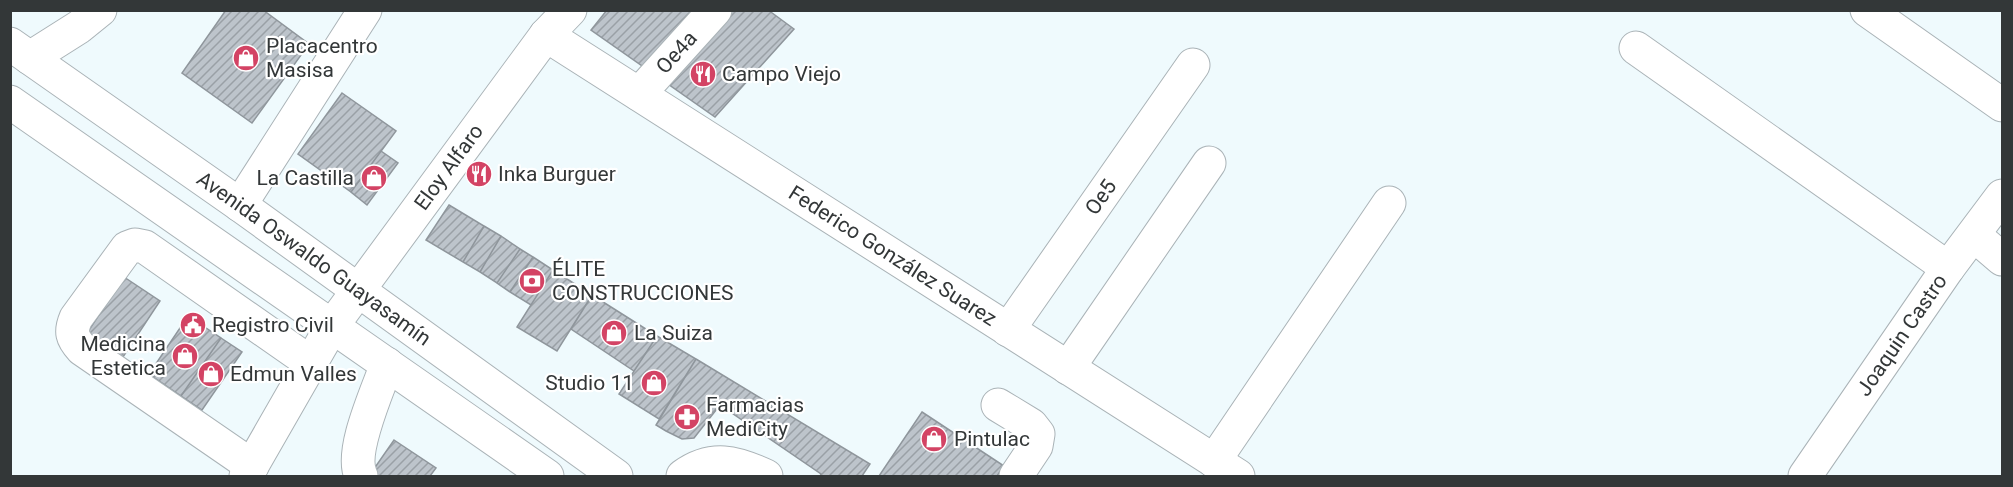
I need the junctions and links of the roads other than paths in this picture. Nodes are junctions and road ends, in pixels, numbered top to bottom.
1 (100, 10) edge
2 (364, 10) edge
3 (570, 10) edge
4 (715, 10) edge
5 (1867, 10) edge
6 (546, 35) junction
7 (1636, 48) dead end
8 (20, 51) edge
9 (1193, 65) dead end
10 (639, 94) junction
11 (10, 102) edge
12 (2002, 105) edge
13 (1209, 163) dead end
14 (2002, 196) edge
15 (1389, 203) dead end
16 (240, 205) junction
17 (1974, 235) junction
18 (2002, 259) edge
19 (1948, 268) junction
20 (359, 292) junction
21 (332, 326) junction
22 (1008, 330) junction
23 (311, 363) junction
24 (387, 364) junction
25 (1068, 368) junction
26 (998, 405) dead end
27 (1226, 469) edge
28 (249, 471) edge
29 (528, 471) edge
30 (362, 477) edge
31 (616, 477) edge
32 (683, 477) edge
33 (766, 477) edge
34 (1016, 477) edge
35 (1804, 477) edge

1 - 8 street
2 - 16 street
3 - 6 street, Eloy Alfaro
4 - 10 street, Oe4a
5 - 12 street
6 - 10 street, Federico González Suarez
6 - 20 street, Eloy Alfaro
7 - 19 street
8 - 16 street, Avenida Oswaldo Guayasamín
9 - 22 street, Oe5
10 - 22 street, Federico González Suarez
11 - 21 street, Avenida Oswaldo Guayasamín
13 - 25 street
14 - 17 street, Joaquin Castro
15 - 27 street
16 - 20 street, Avenida Oswaldo Guayasamín
17 - 18 street
17 - 19 street, Joaquin Castro
19 - 35 street, Joaquin Castro
20 - 21 street, Eloy Alfaro
20 - 31 street, Avenida Oswaldo Guayasamín
21 - 23 street, Eloy Alfaro
21 - 24 street, Avenida Oswaldo Guayasamín
22 - 25 street, Federico González Suarez
23 - 28 street, Eloy Alfaro
23 - 28 street
24 - 29 street, Avenida Oswaldo Guayasamín
24 - 30 street
25 - 27 street, Federico González Suarez
26 - 34 street
32 - 33 street

